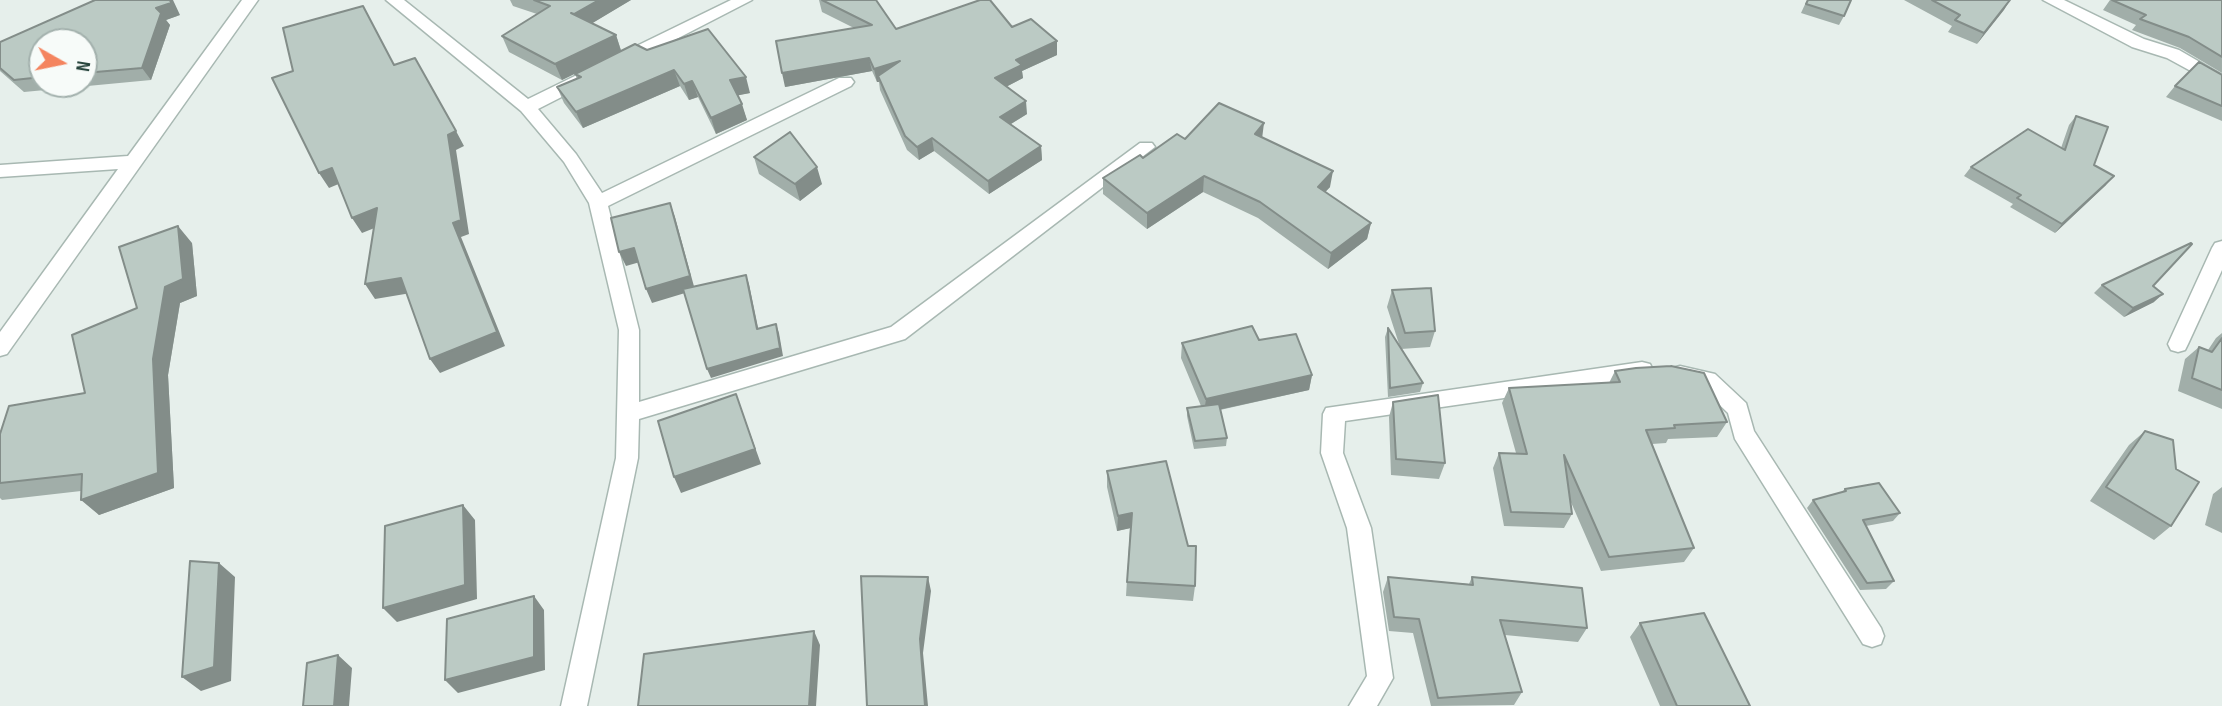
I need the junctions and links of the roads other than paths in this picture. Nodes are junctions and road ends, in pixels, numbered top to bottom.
1 (250, 0) edge
2 (394, 0) edge
3 (744, 0) edge
4 (2051, 0) edge
5 (2171, 34) edge
6 (2158, 49) junction
7 (845, 82) dead end
8 (2222, 82) edge
9 (527, 107) junction
10 (1146, 148) dead end
11 (136, 162) junction
12 (0, 171) edge
13 (598, 203) junction
14 (2222, 248) edge
15 (2178, 344) dead end
16 (0, 348) edge
17 (627, 414) junction
18 (1872, 636) dead end
19 (574, 706) edge
20 (1362, 706) edge

1 - 11 street
2 - 9 street
3 - 9 street
4 - 6 street
5 - 6 street
6 - 8 street
7 - 13 street
9 - 13 street
10 - 17 street
11 - 12 street
11 - 16 street
13 - 17 street
14 - 15 street
17 - 19 street
18 - 20 street

